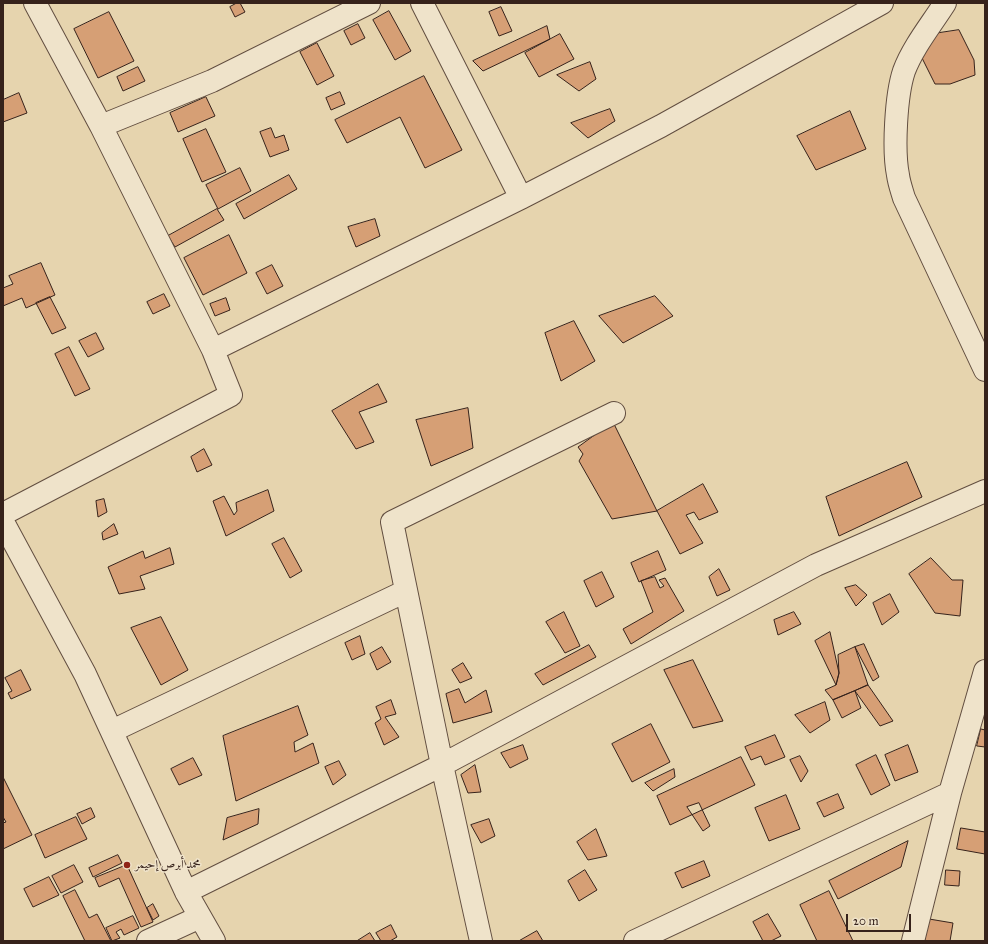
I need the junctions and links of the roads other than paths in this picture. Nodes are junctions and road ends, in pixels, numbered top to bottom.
1 (35, 3) edge
2 (369, 3) edge
3 (422, 3) edge
4 (882, 3) edge
5 (945, 3) edge
6 (101, 126) junction
7 (521, 198) junction
8 (213, 350) junction
9 (985, 370) edge
10 (614, 414) dead end
11 (985, 491) edge
12 (3, 514) edge
13 (3, 522) edge
14 (406, 591) junction
15 (985, 671) edge
16 (112, 731) junction
17 (442, 765) junction
18 (950, 793) junction
19 (186, 892) junction
20 (200, 917) junction
21 (148, 941) edge
22 (214, 941) edge
23 (481, 941) edge
24 (635, 941) edge
25 (914, 941) edge

1 - 6 street
2 - 6 street
3 - 7 street
4 - 7 street
5 - 9 street
6 - 8 street
7 - 8 street
8 - 12 street
10 - 14 street
11 - 17 street
13 - 16 street
14 - 16 street
14 - 17 street
15 - 18 street
16 - 19 street
17 - 19 street
17 - 23 street
18 - 24 street
18 - 25 street
19 - 20 street
20 - 21 street
20 - 22 street

